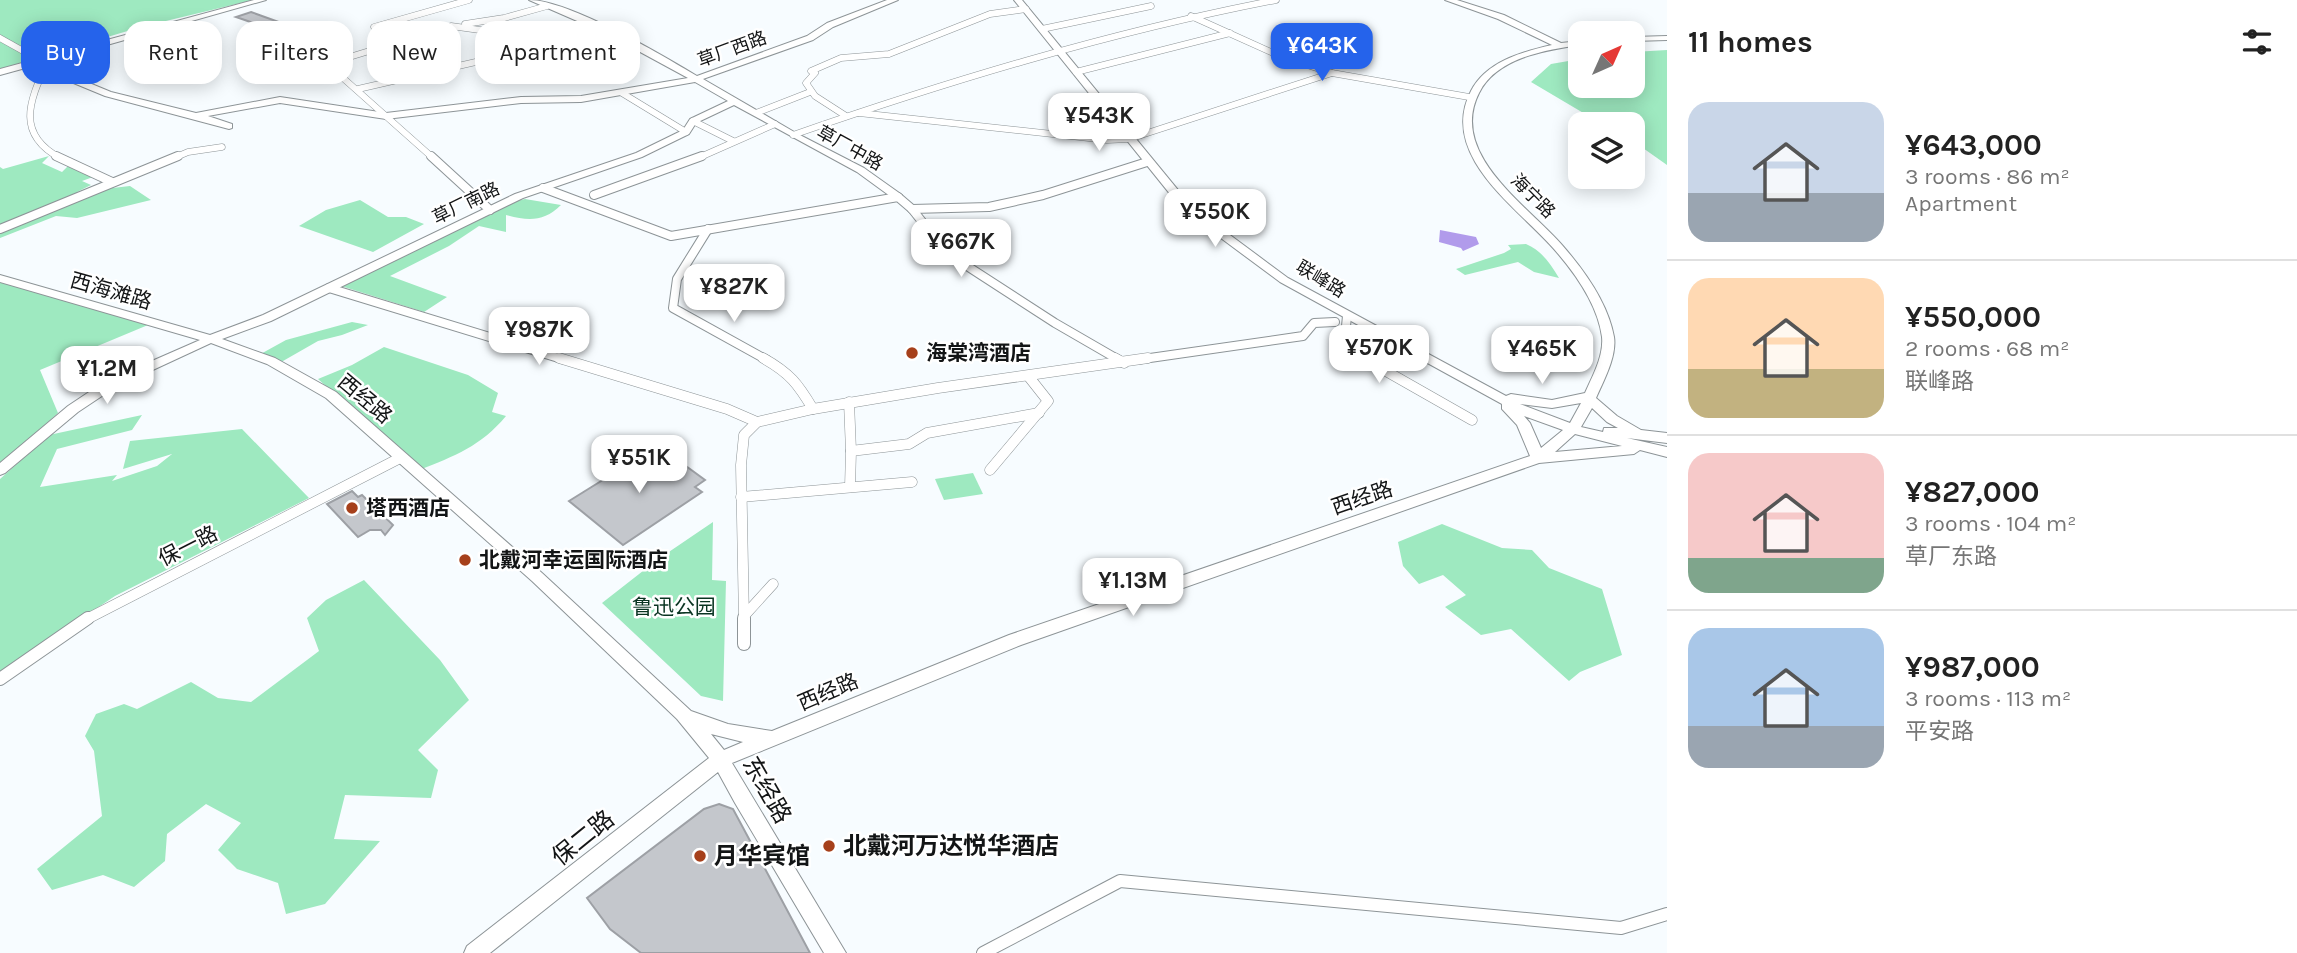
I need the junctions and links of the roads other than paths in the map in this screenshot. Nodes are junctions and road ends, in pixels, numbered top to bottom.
1 (262, 0) edge
2 (469, 0) edge
3 (533, 0) edge
4 (894, 0) edge
5 (1276, 0) edge
6 (1449, 0) edge
7 (1024, 4) edge
8 (547, 6) junction
9 (1151, 6) dead end
10 (1191, 16) junction
11 (395, 21) edge
12 (586, 21) edge
13 (461, 24) edge
14 (1042, 29) junction
15 (1230, 33) junction
16 (1667, 38) edge
17 (1645, 39) edge
18 (0, 41) edge
19 (110, 41) edge
20 (1568, 44) edge
21 (1558, 45) junction
22 (21, 49) edge
23 (640, 49) edge
24 (1057, 49) junction
25 (367, 51) edge
26 (475, 60) edge
27 (21, 68) edge
28 (0, 72) edge
29 (1076, 72) junction
30 (1332, 73) junction
31 (696, 79) junction
32 (35, 84) edge
33 (76, 84) edge
34 (358, 89) junction
35 (810, 92) junction
36 (622, 93) junction
37 (1469, 97) junction
38 (735, 101) junction
39 (756, 113) junction
40 (855, 113) junction
41 (198, 115) junction
42 (386, 116) junction
43 (846, 116) junction
44 (693, 121) junction
45 (775, 124) junction
46 (229, 125) dead end
47 (686, 132) junction
48 (793, 135) junction
49 (1129, 139) junction
50 (733, 141) junction
51 (222, 148) dead end
52 (1147, 162) junction
53 (112, 182) junction
54 (543, 188) junction
55 (594, 195) dead end
56 (898, 197) junction
57 (912, 209) junction
58 (490, 210) junction
59 (0, 229) edge
60 (708, 229) junction
61 (0, 278) edge
62 (329, 288) junction
63 (1347, 316) junction
64 (1335, 322) dead end
65 (211, 339) junction
66 (1124, 363) junction
67 (1029, 377) junction
68 (1496, 396) junction
69 (1588, 397) junction
70 (849, 402) junction
71 (813, 409) junction
72 (1039, 414) junction
73 (1472, 421) dead end
74 (757, 422) junction
75 (1573, 429) junction
76 (1667, 438) edge
77 (1649, 442) junction
78 (851, 451) junction
79 (1667, 452) edge
80 (1538, 457) junction
81 (400, 458) junction
82 (0, 470) edge
83 (990, 470) dead end
84 (912, 482) dead end
85 (850, 487) junction
86 (741, 497) junction
87 (773, 584) dead end
88 (744, 616) junction
89 (744, 645) dead end
90 (0, 680) edge
91 (683, 714) junction
92 (773, 737) junction
93 (721, 759) junction
94 (1667, 914) edge
95 (474, 953) edge
96 (836, 953) edge
97 (983, 953) edge

1 - 19 main road
2 - 11 street
3 - 8 main road, 草厂中路
4 - 31 main road, 草厂西路
5 - 10 street
6 - 21 main road
7 - 14 main road, 联峰路
7 - 35 street
8 - 12 main road, 草厂中路
8 - 13 street
9 - 14 street
10 - 15 street
10 - 24 street
14 - 24 main road, 联峰路
15 - 29 street
15 - 30 street
16 - 17 main road
18 - 22 street
20 - 21 main road
21 - 37 main road
23 - 31 main road, 草厂中路
24 - 29 main road, 联峰路
24 - 40 street
25 - 34 street
26 - 34 street
27 - 28 main road
29 - 49 main road, 联峰路
30 - 37 street
30 - 49 street
31 - 36 main road, 草厂西路
31 - 38 main road, 草厂中路
32 - 53 street
33 - 41 main road, 草厂西路
34 - 42 street
35 - 39 street
35 - 43 street
36 - 42 main road, 草厂西路
36 - 47 street
37 - 69 main road, 海宁路
38 - 39 main road, 草厂中路
38 - 44 main road
39 - 45 main road, 草厂中路
40 - 43 street
40 - 49 street
41 - 42 main road, 草厂西路
41 - 46 main road, 草厂西路
42 - 58 street
43 - 48 street
44 - 47 main road
44 - 50 street
45 - 48 main road, 草厂中路
45 - 50 street
47 - 54 main road, 草厂南路
48 - 56 main road, 草厂中路
49 - 52 main road, 联峰路
50 - 55 street
51 - 53 street
52 - 57 street
52 - 63 main road, 联峰路
53 - 59 street
54 - 58 main road, 草厂南路
54 - 60 street
56 - 57 street, 草厂中路
56 - 60 street
57 - 66 street, 草厂中路
58 - 62 main road, 草厂南路
60 - 71 street
61 - 65 main road, 西海滩路
62 - 65 main road, 草厂南路
62 - 74 street
63 - 68 main road, 联峰路
63 - 73 street
64 - 66 street
65 - 81 main road, 西经路
65 - 82 main road, 草厂南路
66 - 67 street
67 - 70 street
67 - 72 street
68 - 69 main road
68 - 75 main road, 联峰路
68 - 80 main road
69 - 75 main road, 海宁路
69 - 77 main road
70 - 71 street
70 - 78 street
71 - 74 street
72 - 78 street
72 - 83 street
74 - 86 street
75 - 77 main road, 联峰路
75 - 80 main road, 西经路
76 - 77 main road, 联峰路
77 - 79 main road, 联峰路
77 - 80 main road
78 - 85 street
80 - 92 main road, 西经路
81 - 90 street, 保一路
81 - 91 main road, 西经路
84 - 85 street
85 - 86 street
86 - 88 street
87 - 88 street
88 - 89 street
91 - 92 main road
91 - 93 main road, 西经路
92 - 93 main road, 西经路
93 - 95 main road, 保二路
93 - 96 main road, 东经路
94 - 97 street

